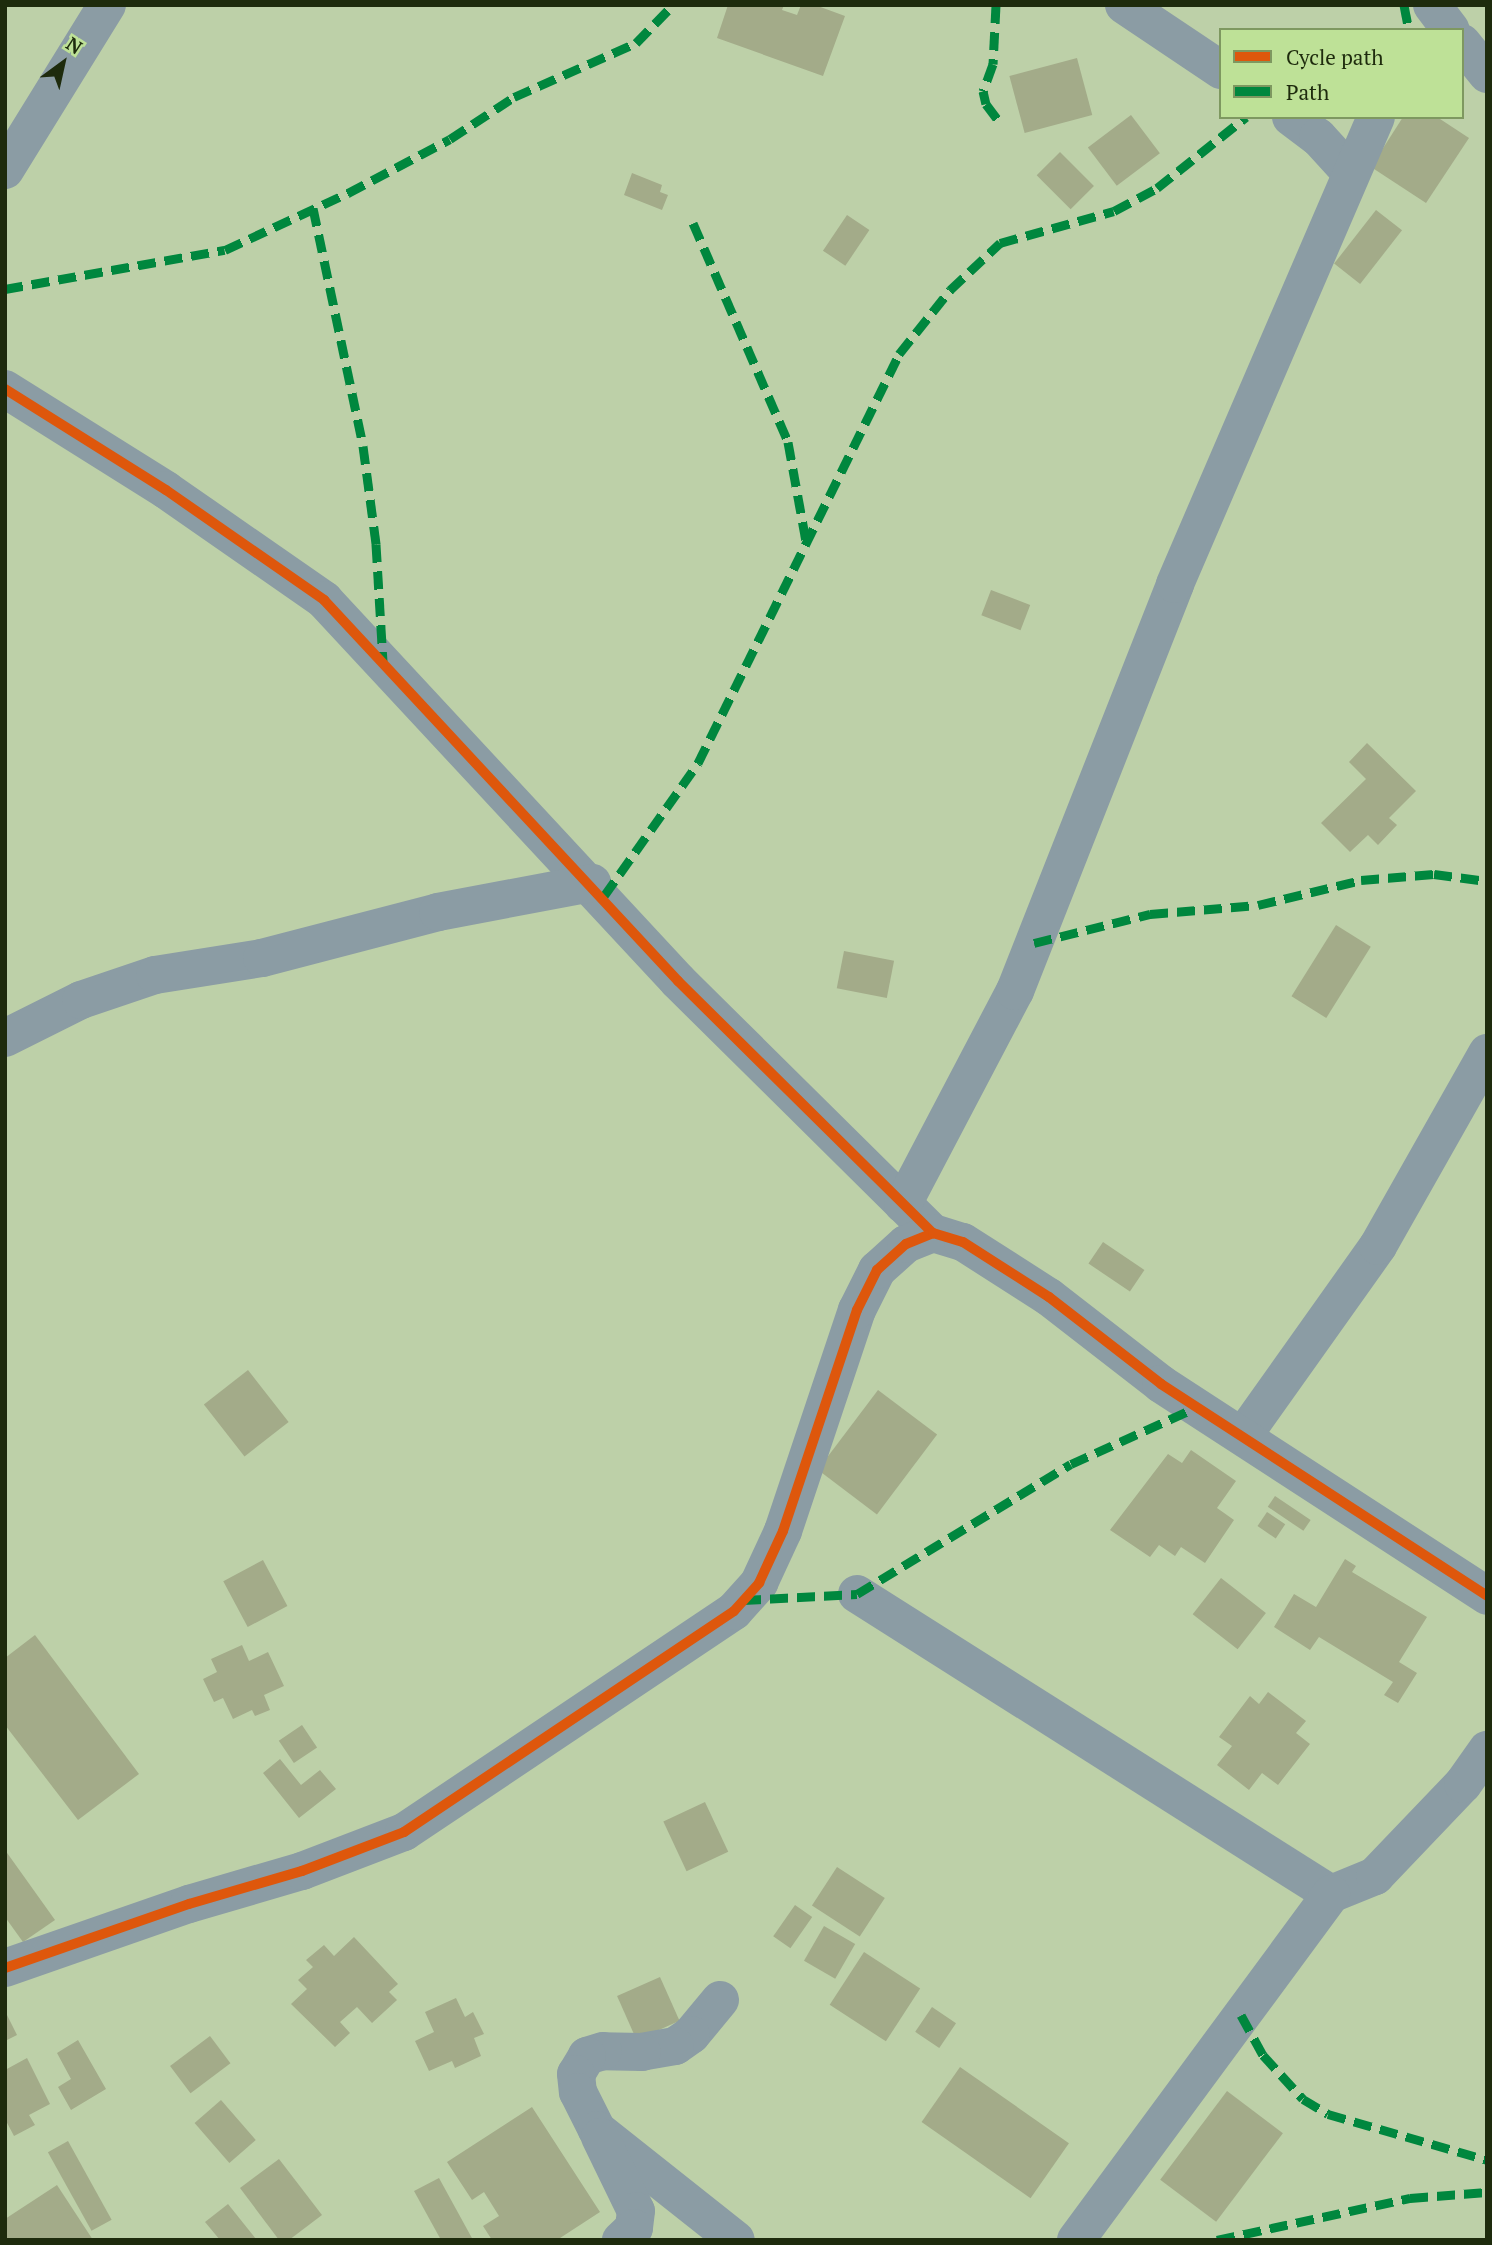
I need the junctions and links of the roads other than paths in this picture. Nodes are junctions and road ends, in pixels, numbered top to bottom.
1 (107, 5) edge
2 (1124, 5) edge
3 (1431, 5) edge
4 (1420, 28) edge
5 (1449, 28) edge
6 (1464, 45) edge
7 (1219, 69) edge
8 (1487, 74) edge
9 (1294, 119) edge
10 (1375, 119) edge
11 (5, 170) edge
12 (1349, 172) junction
13 (5, 389) edge
14 (592, 883) junction
15 (5, 1038) edge
16 (1487, 1053) edge
17 (903, 1204) junction
18 (933, 1233) junction
19 (1243, 1436) junction
20 (856, 1594) dead end
21 (1487, 1596) edge
22 (1487, 1750) edge
23 (1331, 1894) junction
24 (5, 1968) edge
25 (720, 2000) dead end
26 (597, 2130) junction
27 (621, 2240) edge
28 (736, 2240) edge
29 (1076, 2240) edge

1 - 11 street
2 - 7 street
3 - 4 street
3 - 5 street
6 - 8 street
9 - 12 street
10 - 12 street
12 - 17 street
13 - 14 street
14 - 15 street
14 - 17 street
16 - 19 street
17 - 18 street
18 - 19 street
18 - 24 street
19 - 21 street
20 - 23 street
22 - 23 street
23 - 29 street
25 - 26 street
26 - 27 street
26 - 28 street

